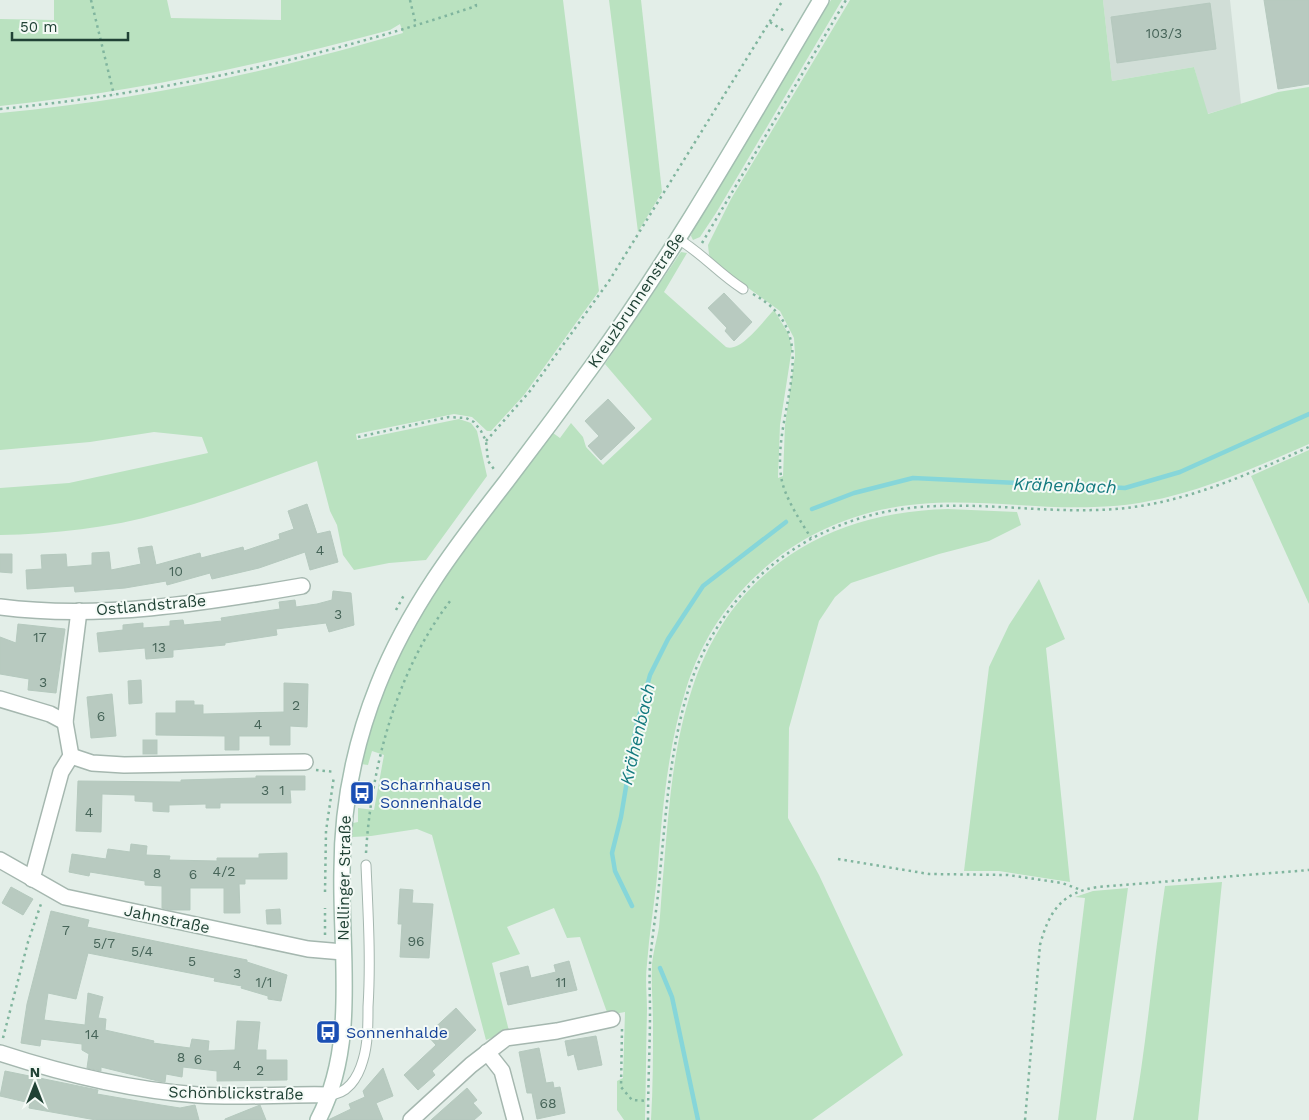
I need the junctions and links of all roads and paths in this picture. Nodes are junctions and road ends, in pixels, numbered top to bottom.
1 (92, 0) edge
2 (410, 0) edge
3 (475, 0) edge
4 (783, 0) edge
5 (821, 0) edge
6 (846, 0) edge
7 (416, 25) junction
8 (114, 95) junction
9 (0, 109) edge
10 (678, 239) junction
11 (696, 250) junction
12 (743, 289) joint
13 (358, 436) dead end
14 (486, 441) junction
15 (1309, 447) edge
16 (507, 481) junction
17 (811, 538) junction
18 (302, 586) dead end
19 (429, 586) joint
20 (451, 600) dead end
21 (0, 607) edge
22 (79, 611) junction
23 (0, 698) edge
24 (65, 722) junction
25 (71, 756) junction
26 (305, 762) dead end
27 (323, 771) dead end
28 (335, 772) dead end
29 (363, 807) dead end
30 (370, 807) junction
31 (838, 859) dead end
32 (0, 860) edge
33 (366, 865) joint
34 (1309, 870) edge
35 (32, 879) junction
36 (47, 888) junction
37 (1081, 890) junction
38 (343, 952) junction
39 (612, 1019) joint
40 (1, 1048) edge
41 (487, 1052) junction
42 (328, 1096) junction
43 (648, 1102) junction
44 (318, 1120) edge
45 (411, 1120) edge
46 (515, 1120) edge
47 (648, 1120) edge
48 (1025, 1120) edge

1 - 8 path
2 - 7 path
3 - 7 path
4 - 14 path
5 - 10 street, Kreuzbrunnenstraße
6 - 11 path
7 - 8 path
8 - 9 path
10 - 11 lane
10 - 16 street, Kreuzbrunnenstraße
11 - 12 lane
12 - 17 path
13 - 14 path
14 - 16 path
15 - 17 path
16 - 19 street, Kreuzbrunnenstraße
17 - 43 path
18 - 22 street, Ostlandstraße
19 - 38 street, Nellinger Straße
20 - 30 path
21 - 22 street, Ostlandstraße
22 - 24 street
23 - 24 street
24 - 25 street
25 - 26 street
25 - 35 street
27 - 28 path
29 - 30 path
30 - 33 path
31 - 37 path
32 - 35 street, Jahnstraße
33 - 42 lane, Nellinger Straße
34 - 37 path
35 - 36 street, Jahnstraße
36 - 38 street, Jahnstraße
36 - 40 path
37 - 48 path
38 - 42 street, Nellinger Straße
39 - 41 street
39 - 43 path
40 - 42 street, Schönblickstraße
41 - 45 street
41 - 46 street
42 - 44 street, Nellinger Straße
43 - 47 path

